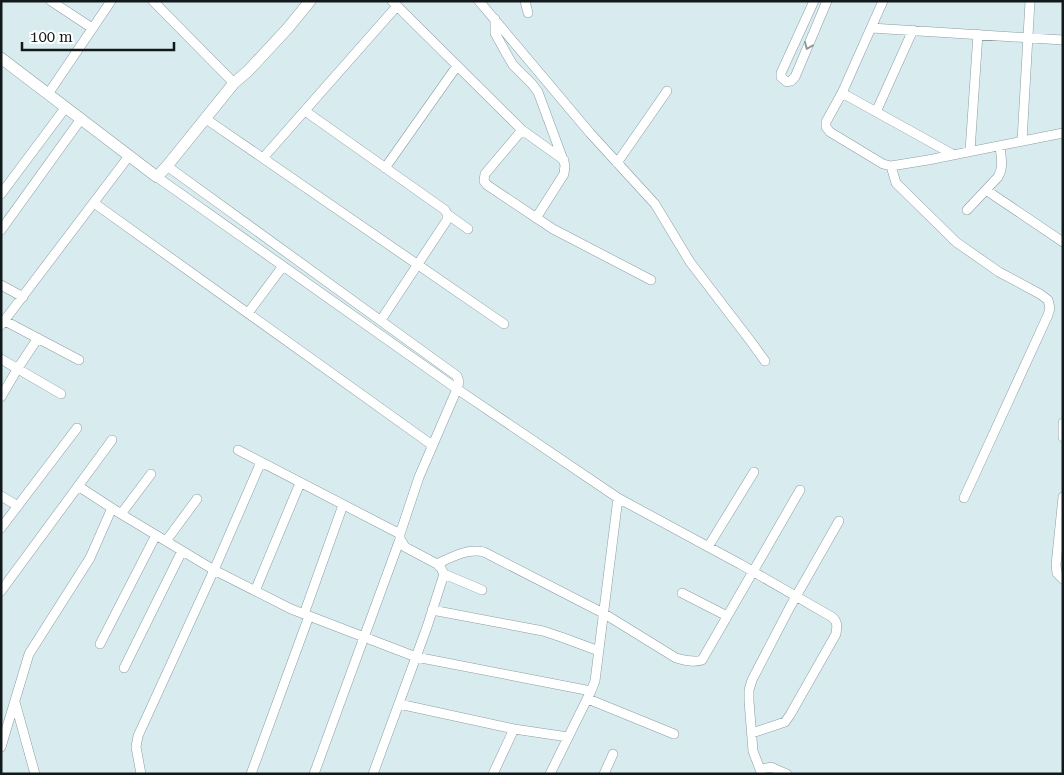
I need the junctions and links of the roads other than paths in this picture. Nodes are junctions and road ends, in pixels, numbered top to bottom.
1 (51, 1) edge
2 (111, 1) edge
3 (153, 1) edge
4 (310, 1) edge
5 (480, 1) edge
6 (525, 1) edge
7 (814, 1) edge
8 (827, 1) edge
9 (883, 1) edge
10 (1030, 1) edge
11 (395, 4) edge
12 (528, 13) dead end
13 (495, 19) junction
14 (92, 28) junction
15 (871, 28) junction
16 (914, 30) junction
17 (978, 34) junction
18 (1028, 38) junction
19 (1063, 40) edge
20 (1, 58) edge
21 (457, 66) junction
22 (234, 83) junction
23 (667, 91) dead end
24 (842, 93) junction
25 (48, 94) junction
26 (66, 107) junction
27 (305, 111) junction
28 (876, 112) junction
29 (81, 119) junction
30 (206, 119) junction
31 (522, 130) junction
32 (1063, 133) edge
33 (1022, 141) junction
34 (1000, 146) junction
35 (970, 152) junction
36 (954, 155) junction
37 (129, 156) junction
38 (264, 158) junction
39 (564, 160) junction
40 (618, 163) junction
41 (167, 166) junction
42 (891, 166) junction
43 (385, 168) junction
44 (157, 177) junction
45 (986, 190) junction
46 (1, 194) edge
47 (94, 203) junction
48 (967, 210) dead end
49 (447, 214) junction
50 (536, 218) junction
51 (468, 229) dead end
52 (1, 230) edge
53 (259, 232) junction
54 (1063, 242) edge
55 (250, 243) junction
56 (418, 265) junction
57 (283, 266) junction
58 (651, 280) dead end
59 (1, 285) edge
60 (23, 297) junction
61 (248, 313) junction
62 (381, 320) junction
63 (3, 323) edge
64 (504, 324) dead end
65 (38, 338) junction
66 (1, 358) edge
67 (79, 360) dead end
68 (765, 361) dead end
69 (18, 368) junction
70 (457, 389) junction
71 (61, 394) dead end
72 (1, 397) edge
73 (1063, 423) edge
74 (76, 428) dead end
75 (1063, 437) edge
76 (112, 440) dead end
77 (432, 446) junction
78 (238, 450) dead end
79 (261, 462) junction
80 (754, 472) dead end
81 (151, 474) dead end
82 (300, 483) junction
83 (78, 486) junction
84 (800, 490) dead end
85 (1, 496) edge
86 (1063, 497) edge
87 (618, 498) junction
88 (964, 498) dead end
89 (197, 499) dead end
90 (342, 504) junction
91 (18, 506) junction
92 (112, 508) junction
93 (122, 514) junction
94 (839, 521) dead end
95 (1, 528) edge
96 (156, 535) junction
97 (400, 536) junction
98 (166, 541) junction
99 (708, 546) junction
100 (182, 551) junction
101 (437, 564) junction
102 (214, 570) junction
103 (753, 571) junction
104 (444, 574) junction
105 (1063, 579) edge
106 (482, 590) dead end
107 (255, 591) junction
108 (1, 592) edge
109 (682, 593) dead end
110 (797, 596) junction
111 (432, 610) junction
112 (603, 613) junction
113 (307, 616) junction
114 (727, 616) junction
115 (364, 637) junction
116 (100, 644) dead end
117 (599, 651) junction
118 (416, 657) junction
119 (124, 668) dead end
120 (590, 695) junction
121 (15, 702) junction
122 (399, 704) junction
123 (514, 729) junction
124 (752, 733) junction
125 (674, 734) dead end
126 (568, 737) junction
127 (1, 746) edge
128 (612, 754) dead end
129 (761, 773) edge
130 (35, 774) edge
131 (141, 774) edge
132 (252, 774) edge
133 (314, 774) edge
134 (373, 774) edge
135 (493, 774) edge
136 (550, 774) edge
137 (604, 774) edge
138 (787, 774) edge

1 - 14 street
2 - 14 street
3 - 22 street
4 - 22 street
5 - 13 street
6 - 12 street
8 -> 7 street
9 - 15 street
10 - 18 street
11 - 21 street
11 - 27 street
13 - 39 street
13 - 40 street
14 - 25 street
15 - 16 street
15 - 24 street
16 - 17 street
16 - 28 street
17 - 18 street
17 - 35 street
18 - 19 street
18 - 33 street
20 - 25 street
21 - 31 street
21 - 43 street
22 - 30 street
23 - 40 street
24 - 28 street
24 - 42 street
25 - 26 street
26 - 29 street
26 - 46 street
27 - 38 street
27 - 43 street
28 - 36 street
29 - 37 street
29 - 52 street
30 - 38 street
30 - 41 street
31 - 39 street
31 - 50 street
32 - 33 street
33 - 34 street
34 - 35 street
34 - 45 street
35 - 36 street
36 - 42 street
37 - 44 street
37 - 47 street
38 - 56 street
39 - 50 street
40 - 68 street
41 - 44 street
41 - 53 street
42 - 88 street
43 - 49 street
44 - 55 street
45 - 48 street
45 - 54 street
47 - 60 street
47 - 61 street
49 - 51 street
49 - 56 street
50 - 58 street
53 - 55 street
53 - 62 street
55 - 57 street
56 - 62 street
56 - 64 street
57 - 61 street
57 - 70 street
59 - 60 street
60 - 63 street
61 - 77 street
62 - 70 street
63 - 65 street
65 - 67 street
65 - 69 street
66 - 69 street
69 - 71 street
69 - 72 street
70 - 77 street
70 - 87 street
73 - 75 street
74 - 91 street
76 - 83 street
77 - 97 street
78 - 79 street
79 - 82 street
79 - 102 street
80 - 99 street
81 - 93 street
82 - 90 street
82 - 107 street
83 - 92 street
83 - 108 street
84 - 103 street
85 - 91 street
86 - 105 street
87 - 99 street
87 - 112 street
89 - 98 street
90 - 97 street
90 - 113 street
91 - 95 street
92 - 93 street
92 - 121 street
93 - 96 street
94 - 110 street
96 - 98 street
96 - 116 street
97 - 101 street
97 - 115 street
98 - 100 street
99 - 103 street
100 - 102 street
100 - 119 street
101 - 104 street
101 - 112 street
102 - 107 street
102 - 131 street
103 - 110 street
103 - 114 street
104 - 106 street
104 - 111 street
107 - 113 street
109 - 114 street
110 - 124 street
110 - 124 street
111 - 117 street
111 - 118 street
112 - 114 street
112 - 117 street
113 - 115 street
113 - 132 street
115 - 118 street
115 - 133 street
117 - 120 street
118 - 120 street
118 - 122 street
120 - 125 street
120 - 126 street
121 - 127 street
121 - 130 street
122 - 123 street
122 - 134 street
123 - 126 street
123 - 135 street
124 - 129 street
126 - 136 street
128 - 137 street
129 - 138 street

